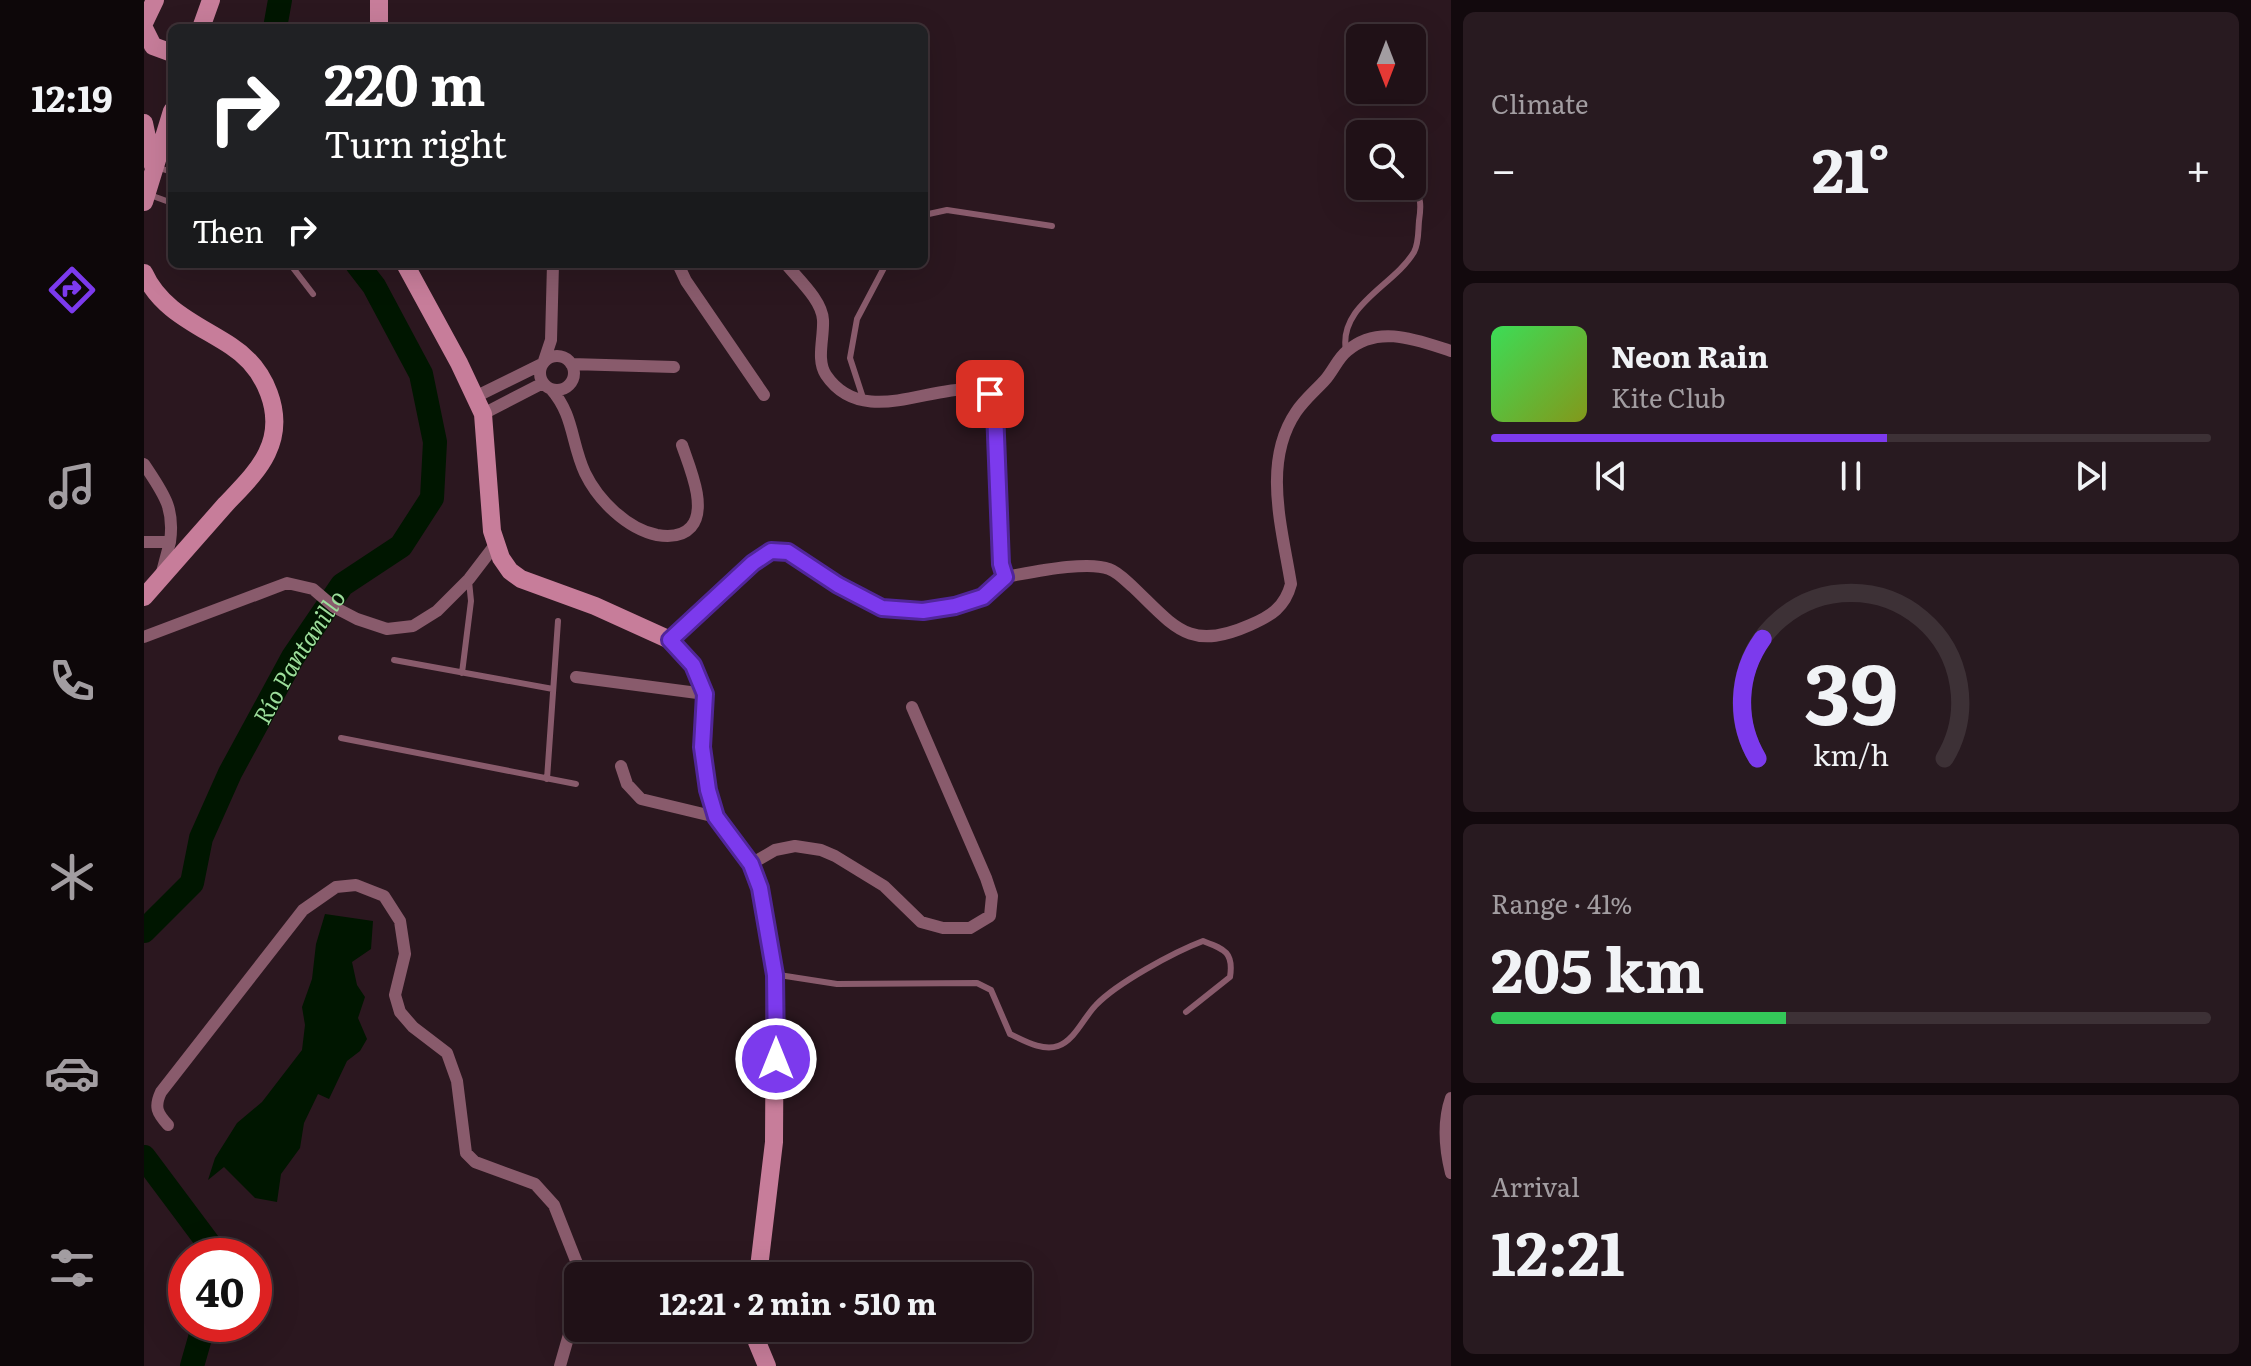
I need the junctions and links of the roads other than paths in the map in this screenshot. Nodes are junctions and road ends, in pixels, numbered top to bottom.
1 (155, 0) edge
2 (211, 0) edge
3 (379, 0) edge
4 (202, 24) edge
5 (379, 24) edge
6 (144, 25) edge
7 (168, 52) edge
8 (168, 123) edge
9 (145, 133) edge
10 (153, 166) junction
11 (168, 171) edge
12 (145, 198) edge
13 (1419, 200) edge
14 (168, 202) edge
15 (928, 214) edge
16 (1052, 226) dead end
17 (293, 268) edge
18 (407, 268) edge
19 (553, 268) edge
20 (680, 268) edge
21 (789, 268) edge
22 (884, 268) edge
23 (144, 273) edge
24 (313, 294) dead end
25 (551, 340) junction
26 (1346, 351) junction
27 (1451, 351) edge
28 (543, 362) junction
29 (674, 367) dead end
30 (574, 369) junction
31 (547, 386) junction
32 (764, 395) dead end
33 (864, 401) junction
34 (563, 403) junction
35 (479, 406) junction
36 (682, 445) dead end
37 (144, 464) edge
38 (144, 542) edge
39 (170, 542) junction
40 (495, 545) junction
41 (1005, 577) junction
42 (160, 579) junction
43 (469, 579) junction
44 (144, 597) edge
45 (558, 621) dead end
46 (144, 637) edge
47 (670, 640) junction
48 (394, 660) dead end
49 (462, 673) junction
50 (576, 677) dead end
51 (553, 689) junction
52 (705, 694) junction
53 (912, 707) dead end
54 (341, 738) dead end
55 (621, 766) dead end
56 (547, 779) junction
57 (576, 784) dead end
58 (716, 817) junction
59 (751, 864) junction
60 (775, 975) junction
61 (1186, 1012) dead end
62 (1451, 1098) edge
63 (168, 1125) dead end
64 (1451, 1173) edge
65 (576, 1262) edge
66 (760, 1262) edge
67 (567, 1342) edge
68 (757, 1342) edge
69 (560, 1366) edge
70 (767, 1366) edge

1 - 6 street
2 - 4 street
3 - 5 street
6 - 7 street
8 - 10 street
9 - 10 street
10 - 11 lane
10 - 12 street
12 - 14 lane
13 - 26 lane
15 - 16 lane
17 - 24 lane
18 - 35 street
19 - 25 street
20 - 32 street
21 - 33 street
22 - 33 lane
23 - 42 street
25 - 28 street
25 - 30 street
26 - 27 street
26 - 41 street
28 - 30 street
28 - 31 street
28 - 35 street
29 - 30 street
30 - 31 street
30 - 34 street
31 - 34 street
31 - 35 street
33 - 41 street
34 - 36 street
35 - 40 street
37 - 39 street
38 - 39 street
39 - 42 street
40 - 43 street
40 - 47 street
41 - 47 street
42 - 44 street
43 - 46 street
43 - 49 lane
45 - 51 lane
47 - 52 street
48 - 49 lane
49 - 51 lane
50 - 52 street
51 - 56 lane
52 - 58 street
53 - 59 street
54 - 56 lane
55 - 58 street
56 - 57 lane
58 - 59 street
59 - 60 street
60 - 61 lane
60 - 66 street
62 - 64 street
63 - 65 street
67 - 69 street
68 - 70 street

